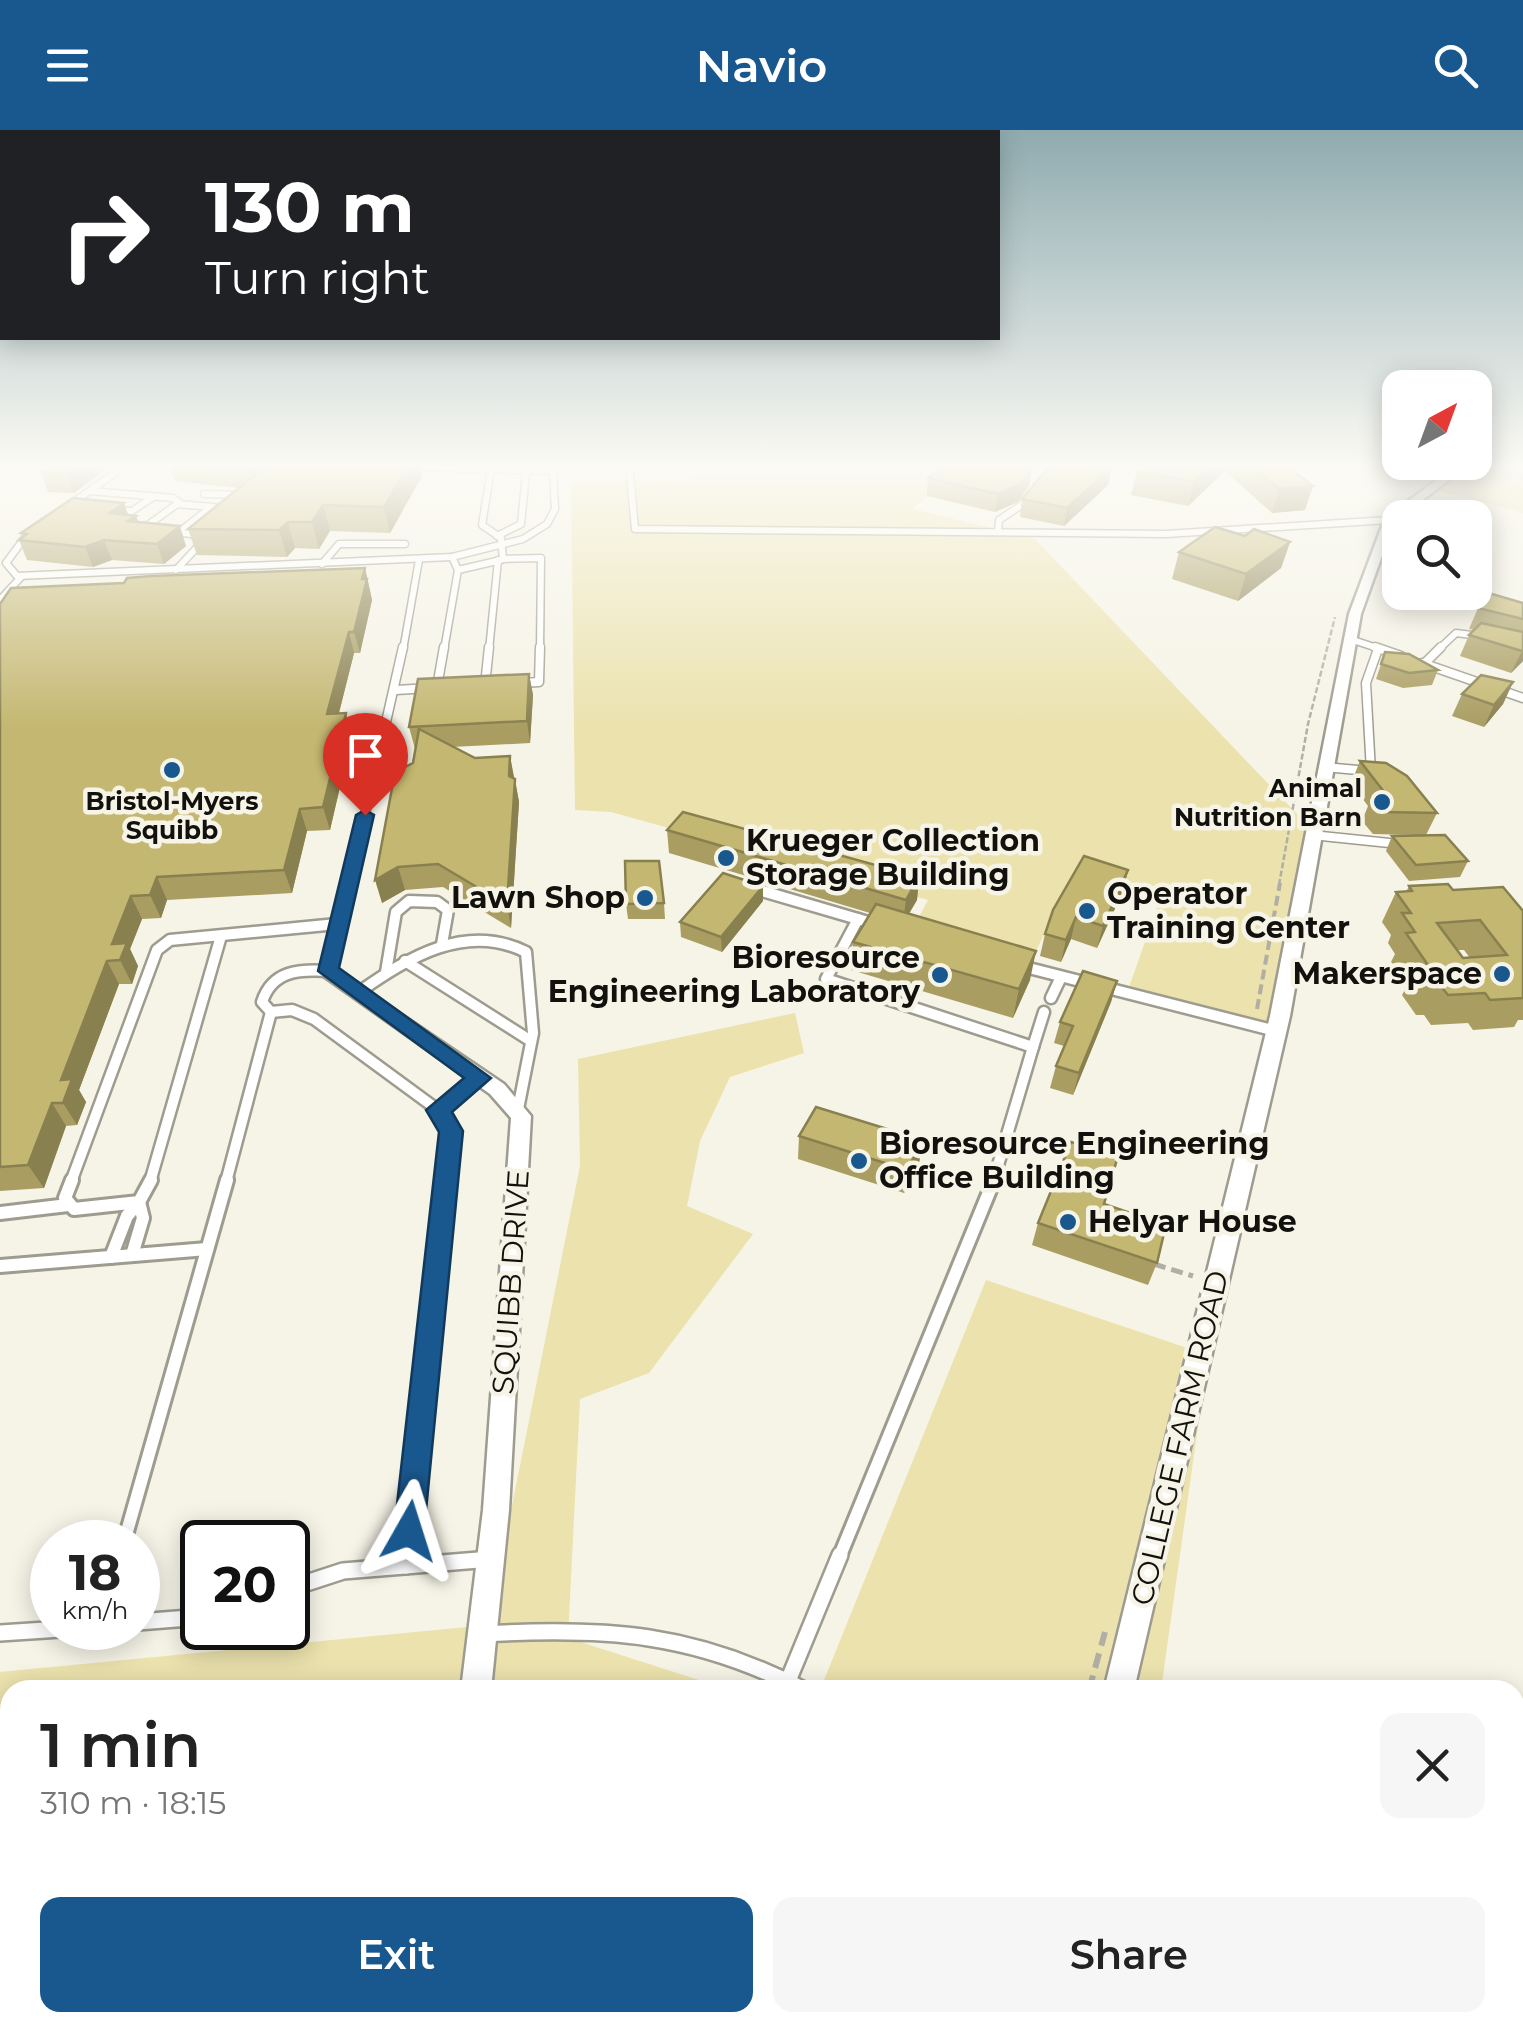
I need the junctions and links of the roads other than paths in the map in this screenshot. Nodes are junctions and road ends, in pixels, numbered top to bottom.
1 (13, 552) edge
2 (194, 552) edge
3 (332, 552) edge
4 (481, 552) edge
5 (501, 552) edge
6 (1379, 552) edge
7 (452, 557) junction
8 (420, 560) junction
9 (500, 560) junction
10 (322, 564) junction
11 (176, 570) junction
12 (458, 570) junction
13 (22, 576) junction
14 (0, 600) edge
15 (1487, 638) edge
16 (1350, 639) junction
17 (1378, 648) junction
18 (1424, 664) junction
19 (485, 685) junction
20 (469, 686) edge
21 (454, 687) edge
22 (438, 688) junction
23 (396, 690) junction
24 (1523, 698) edge
25 (1324, 767) junction
26 (1371, 771) junction
27 (1384, 774) edge
28 (1310, 835) junction
29 (1407, 844) edge
30 (735, 883) edge
31 (858, 919) junction
32 (337, 924) junction
33 (884, 926) edge
34 (221, 936) junction
35 (442, 944) junction
36 (405, 961) junction
37 (1013, 963) edge
38 (328, 971) junction
39 (386, 972) junction
40 (1060, 977) junction
41 (359, 992) junction
42 (1051, 998) dead end
43 (271, 1012) junction
44 (1044, 1012) dead end
45 (1277, 1031) junction
46 (531, 1041) junction
47 (1033, 1048) junction
48 (480, 1078) junction
49 (518, 1109) junction
50 (438, 1110) junction
51 (140, 1202) junction
52 (68, 1205) junction
53 (0, 1213) edge
54 (206, 1249) junction
55 (132, 1255) junction
56 (111, 1256) junction
57 (0, 1266) edge
58 (131, 1520) edge
59 (492, 1559) junction
60 (406, 1566) junction
61 (310, 1582) edge
62 (30, 1631) edge
63 (0, 1633) edge
64 (484, 1634) junction
65 (477, 1680) edge
66 (786, 1680) edge
67 (788, 1680) edge
68 (1122, 1680) edge

1 - 13 lane
2 - 11 lane
3 - 10 lane
4 - 7 lane
5 - 9 lane
6 - 16 street, COLLEGE FARM ROAD
7 - 8 lane
7 - 12 lane
8 - 10 lane
8 - 23 lane
9 - 12 lane
9 - 19 lane
9 - 19 lane
10 - 11 lane
11 - 13 lane
12 - 22 lane
13 - 14 lane
15 - 18 lane
16 - 17 lane
16 - 25 street, COLLEGE FARM ROAD
17 - 18 lane
17 - 26 lane
18 - 24 lane
19 - 20 lane
21 - 22 lane
22 - 23 lane
23 - 32 lane
25 - 26 lane
25 - 28 street, COLLEGE FARM ROAD
26 - 27 lane
28 - 29 lane
28 - 45 street, COLLEGE FARM ROAD
30 - 31 lane
31 - 33 lane
31 - 47 lane
32 - 34 lane
32 - 38 lane
34 - 51 lane
34 - 52 lane
35 - 36 lane
35 - 39 lane
35 - 46 lane
36 - 39 lane
36 - 46 lane
37 - 40 lane
38 - 41 street
38 - 43 lane
39 - 41 lane
40 - 42 lane
40 - 45 lane
41 - 48 street
43 - 50 lane
43 - 54 lane
44 - 47 lane
45 - 68 street, COLLEGE FARM ROAD
46 - 49 lane
47 - 67 lane
48 - 49 street
48 - 50 lane
49 - 59 street, SQUIBB DRIVE
50 - 60 lane
51 - 52 lane
51 - 55 lane
51 - 56 lane
52 - 53 lane
54 - 55 lane
54 - 58 lane
55 - 56 lane
56 - 57 lane
59 - 60 lane
59 - 64 street, SQUIBB DRIVE
60 - 61 lane
62 - 63 lane
64 - 65 street, SQUIBB DRIVE
64 - 66 lane

